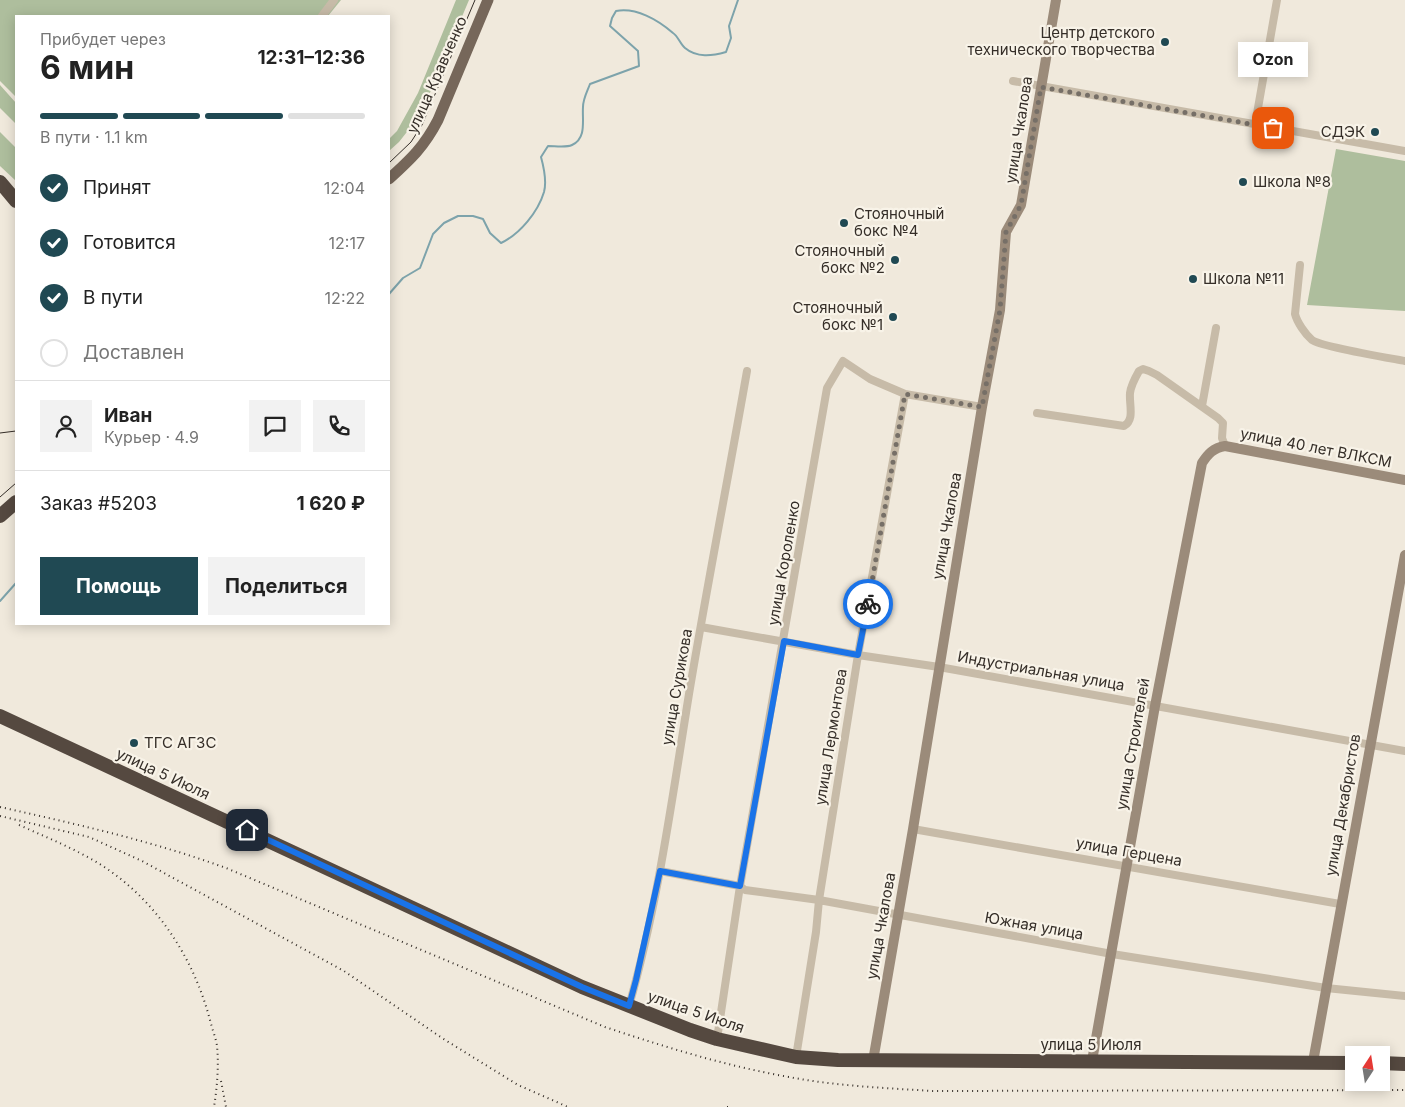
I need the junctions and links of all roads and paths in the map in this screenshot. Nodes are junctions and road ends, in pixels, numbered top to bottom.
1 (334, 0) edge
2 (488, 0) edge
3 (1056, 0) edge
4 (1277, 0) edge
5 (323, 15) edge
6 (1013, 81) dead end
7 (1041, 87) junction
8 (1255, 125) junction
9 (1405, 151) edge
10 (390, 178) edge
11 (0, 182) edge
12 (15, 200) edge
13 (1300, 265) dead end
14 (1216, 328) dead end
15 (1405, 361) edge
16 (747, 370) dead end
17 (905, 394) junction
18 (1202, 406) junction
19 (982, 407) junction
20 (1037, 413) dead end
21 (1225, 446) junction
22 (1405, 480) edge
23 (15, 503) edge
24 (0, 516) edge
25 (1405, 555) edge
26 (701, 627) junction
27 (784, 641) junction
28 (858, 655) junction
29 (939, 666) junction
30 (1155, 706) junction
31 (0, 716) edge
32 (1369, 744) junction
33 (1405, 750) edge
34 (913, 829) junction
35 (1126, 866) junction
36 (660, 871) junction
37 (740, 886) junction
38 (819, 900) junction
39 (1340, 904) junction
40 (898, 915) junction
41 (1112, 954) junction
42 (1326, 988) junction
43 (1405, 996) edge
44 (629, 1006) junction
45 (717, 1039) junction
46 (796, 1056) junction
47 (873, 1061) junction
48 (1092, 1061) junction
49 (1313, 1062) junction
50 (1345, 1063) edge
51 (1390, 1063) edge
52 (1405, 1064) edge

1 - 5 street
2 - 10 main road, улица Кравченко
3 - 7 main road, улица Чкалова
4 - 8 street
6 - 7 street
7 - 8 street
7 - 19 main road, улица Чкалова
8 - 9 street
11 - 12 highway
13 - 15 street
14 - 18 street
16 - 26 street, улица Сурикова
17 - 19 street
17 - 27 street, улица Короленко
17 - 28 street, улица Лермонтова
18 - 20 street, улица 40 лет ВЛКСМ
18 - 21 street, улица 40 лет ВЛКСМ
19 - 29 main road, улица Чкалова
21 - 22 main road, улица 40 лет ВЛКСМ
21 - 30 main road, улица Строителей
23 - 24 highway
25 - 32 main road, улица Декабристов
26 - 27 street, Индустриальная улица
26 - 36 street, улица Сурикова
27 - 28 street, Индустриальная улица
27 - 37 street, улица Короленко
28 - 29 street, Индустриальная улица
28 - 38 street, улица Лермонтова
29 - 30 street, Индустриальная улица
29 - 34 main road, улица Чкалова
30 - 32 street, Индустриальная улица
30 - 35 main road, улица Строителей
31 - 44 highway, улица 5 Июля
32 - 33 street, Индустриальная улица
32 - 39 main road, улица Декабристов
34 - 35 street, улица Герцена
34 - 40 main road, улица Чкалова
35 - 39 street, улица Герцена
35 - 41 main road, улица Строителей
36 - 37 street, Южная улица
36 - 44 street, улица Сурикова
37 - 38 street, Южная улица
37 - 45 street, улица Короленко
38 - 40 street, Южная улица
38 - 46 street, улица Лермонтова
39 - 42 main road, улица Декабристов
40 - 41 street, Южная улица
40 - 47 main road, улица Чкалова
41 - 42 street, Южная улица
41 - 48 main road, улица Строителей
42 - 43 street, Южная улица
42 - 49 main road, улица Декабристов
44 - 45 highway, улица 5 Июля
45 - 46 highway, улица 5 Июля
46 - 47 highway, улица 5 Июля
47 - 48 highway, улица 5 Июля
48 - 49 highway, улица 5 Июля
49 - 50 highway, улица 5 Июля
51 - 52 highway

